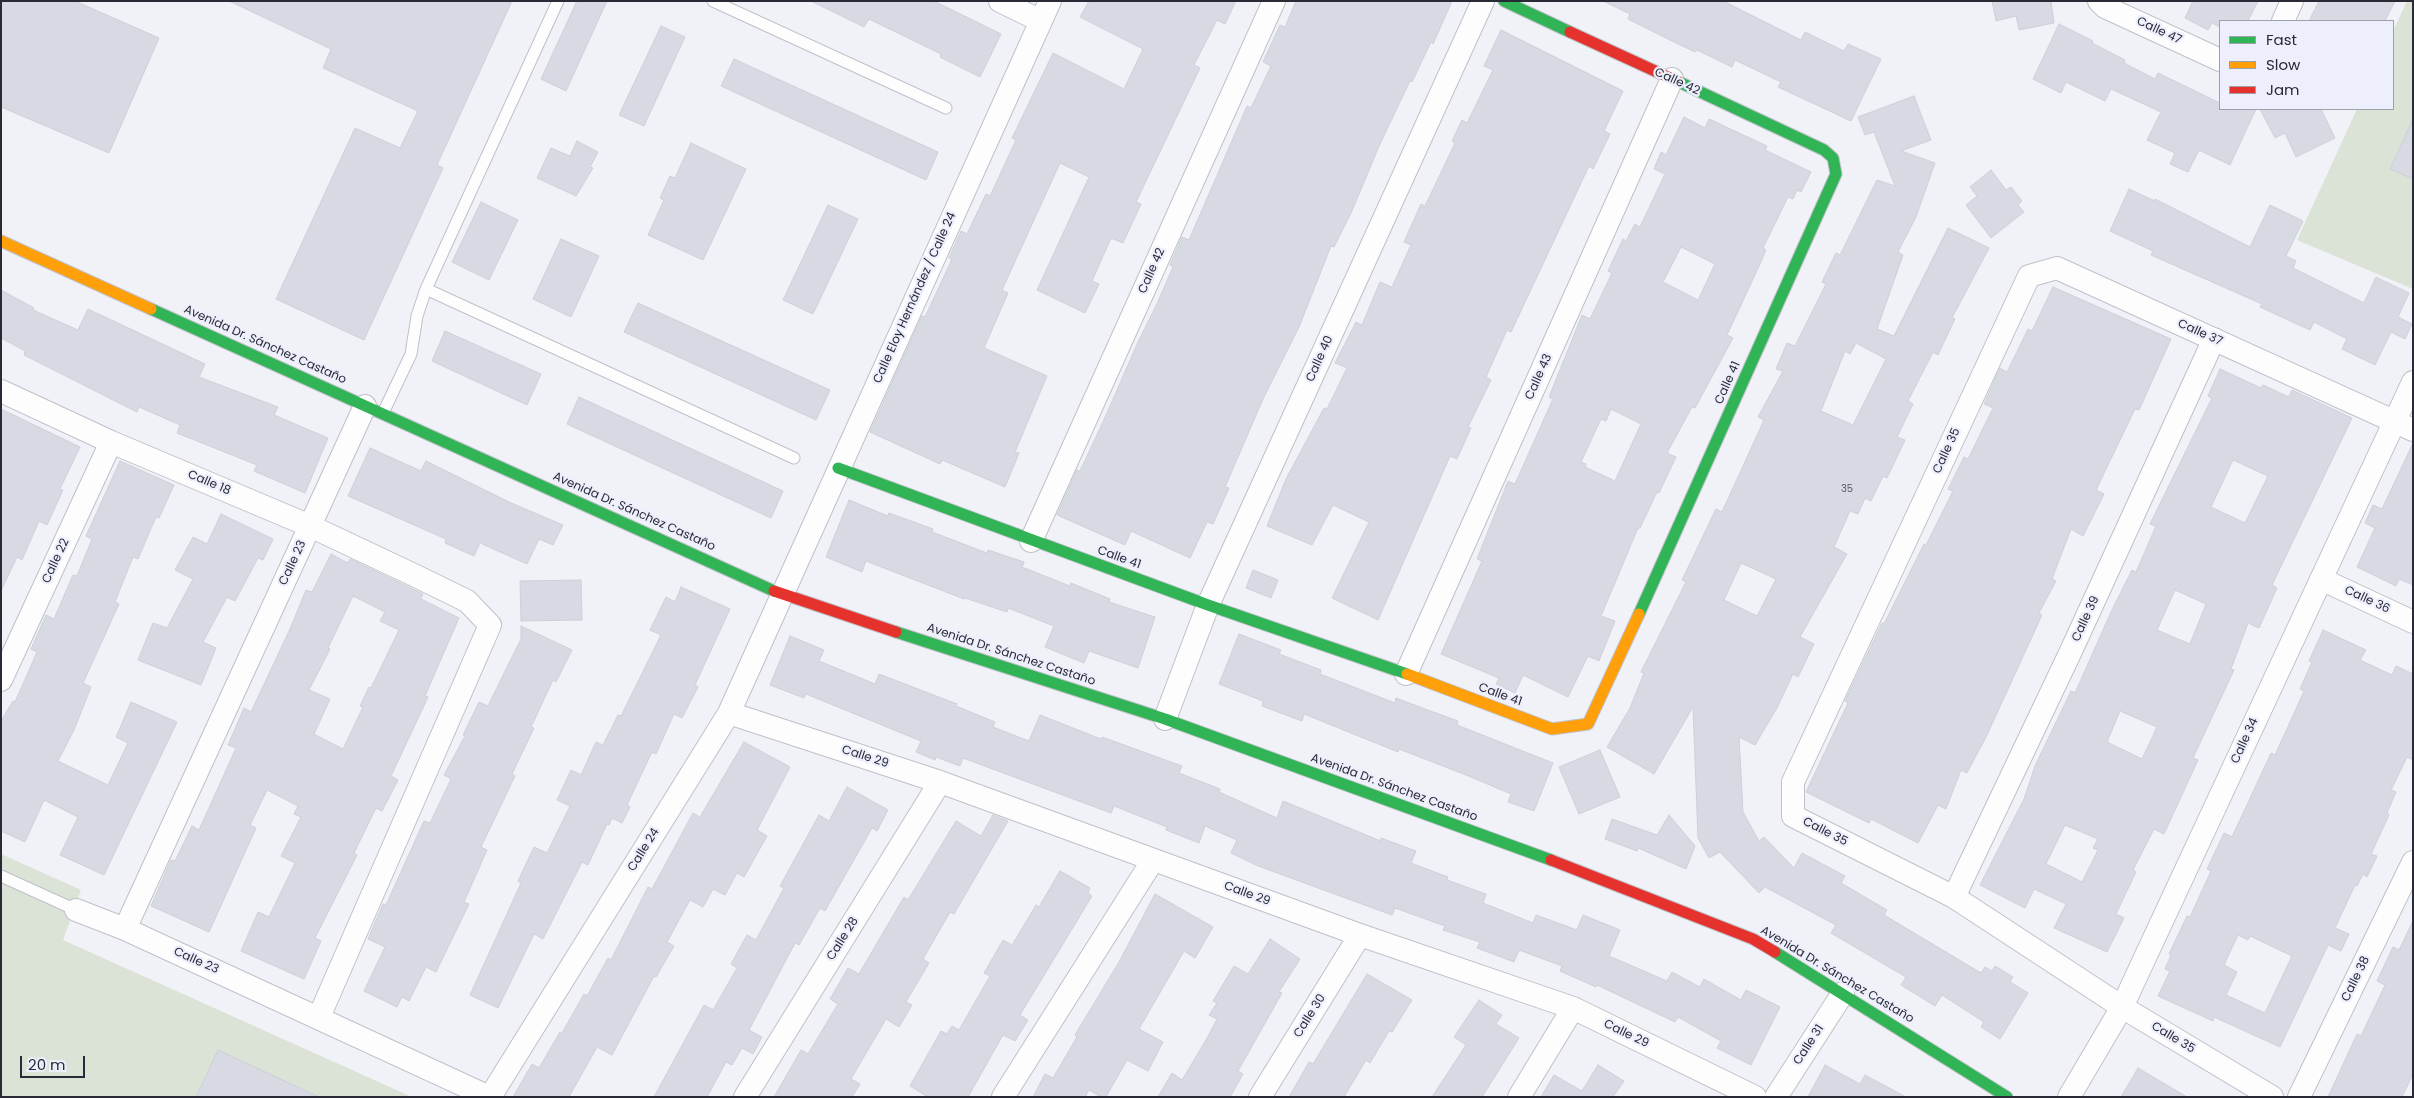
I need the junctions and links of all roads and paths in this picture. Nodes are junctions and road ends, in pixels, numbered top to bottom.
1 (558, 1) edge
2 (713, 1) edge
3 (1000, 1) edge
4 (1274, 1) edge
5 (1482, 1) edge
6 (1504, 1) edge
7 (2099, 1) edge
8 (2292, 1) edge
9 (1045, 11) edge
10 (2283, 20) edge
11 (2219, 60) edge
12 (1672, 80) junction
13 (946, 108) dead end
14 (1836, 174) joint
15 (1, 241) edge
16 (426, 289) junction
17 (2009, 319) joint
18 (2214, 339) junction
19 (2413, 382) edge
20 (1, 391) edge
21 (374, 410) junction
22 (2404, 425) edge
23 (111, 442) junction
24 (794, 458) dead end
25 (838, 468) junction
26 (310, 526) junction
27 (1031, 541) junction
28 (2321, 579) junction
29 (781, 594) junction
30 (1208, 605) junction
31 (2413, 622) edge
32 (1406, 674) junction
33 (1, 680) edge
34 (729, 713) junction
35 (1165, 719) junction
36 (940, 782) junction
37 (1153, 860) junction
38 (2413, 862) edge
39 (1, 876) edge
40 (1954, 897) junction
41 (76, 910) joint
42 (125, 929) junction
43 (1360, 934) junction
44 (1843, 993) junction
45 (2122, 1007) junction
46 (1573, 1008) junction
47 (319, 1017) junction
48 (490, 1097) edge
49 (745, 1097) edge
50 (1003, 1097) edge
51 (1260, 1097) edge
52 (1519, 1097) edge
53 (1755, 1097) edge
54 (1776, 1097) edge
55 (2007, 1097) edge
56 (2069, 1097) edge
57 (2272, 1097) edge
58 (2299, 1097) edge

1 - 16 lane
2 - 13 lane
3 - 9 street
4 - 27 street, Calle 42
5 - 30 street, Calle 40
6 - 12 street, Calle 42
7 - 11 street, Calle 47
8 - 10 street
9 - 25 street, Calle Eloy Hernández / Calle 24
12 - 14 street, Calle 42
12 - 32 street, Calle 43
14 - 32 street, Calle 41
15 - 21 street, Avenida Dr. Sánchez Castaño
16 - 21 lane
16 - 24 lane
17 - 18 street, Calle 37
17 - 40 street, Calle 35
18 - 22 street, Calle 37
18 - 40 street, Calle 39
19 - 22 street, Calle 34
20 - 23 street, Calle 18
21 - 26 street, Calle 23
21 - 29 street, Avenida Dr. Sánchez Castaño
22 - 28 street, Calle 34
23 - 26 street, Calle 18
23 - 33 street, Calle 22
25 - 27 street, Calle 41
25 - 29 street, Calle Eloy Hernández / Calle 24
26 - 42 street, Calle 23
26 - 47 street, Calle 18
27 - 30 street, Calle 41
28 - 31 street, Calle 36
28 - 45 street, Calle 34
29 - 34 street, Calle 24
29 - 35 street, Avenida Dr. Sánchez Castaño
30 - 32 street, Calle 41
30 - 35 street, Calle 40
34 - 36 street, Calle 29
34 - 48 street, Calle 24
35 - 44 street, Avenida Dr. Sánchez Castaño
36 - 37 street, Calle 29
36 - 49 street, Calle 28
37 - 43 street, Calle 29
37 - 50 street
38 - 58 street, Calle 38
39 - 41 lane
40 - 45 street, Calle 35
41 - 42 street
42 - 47 street, Calle 23
43 - 46 street, Calle 29
43 - 51 street, Calle 30
44 - 54 street, Calle 31
44 - 55 street, Avenida Dr. Sánchez Castaño
45 - 56 street, Calle 34
45 - 57 street, Calle 35
46 - 52 street
46 - 53 street, Calle 29
47 - 48 street, Calle 23

